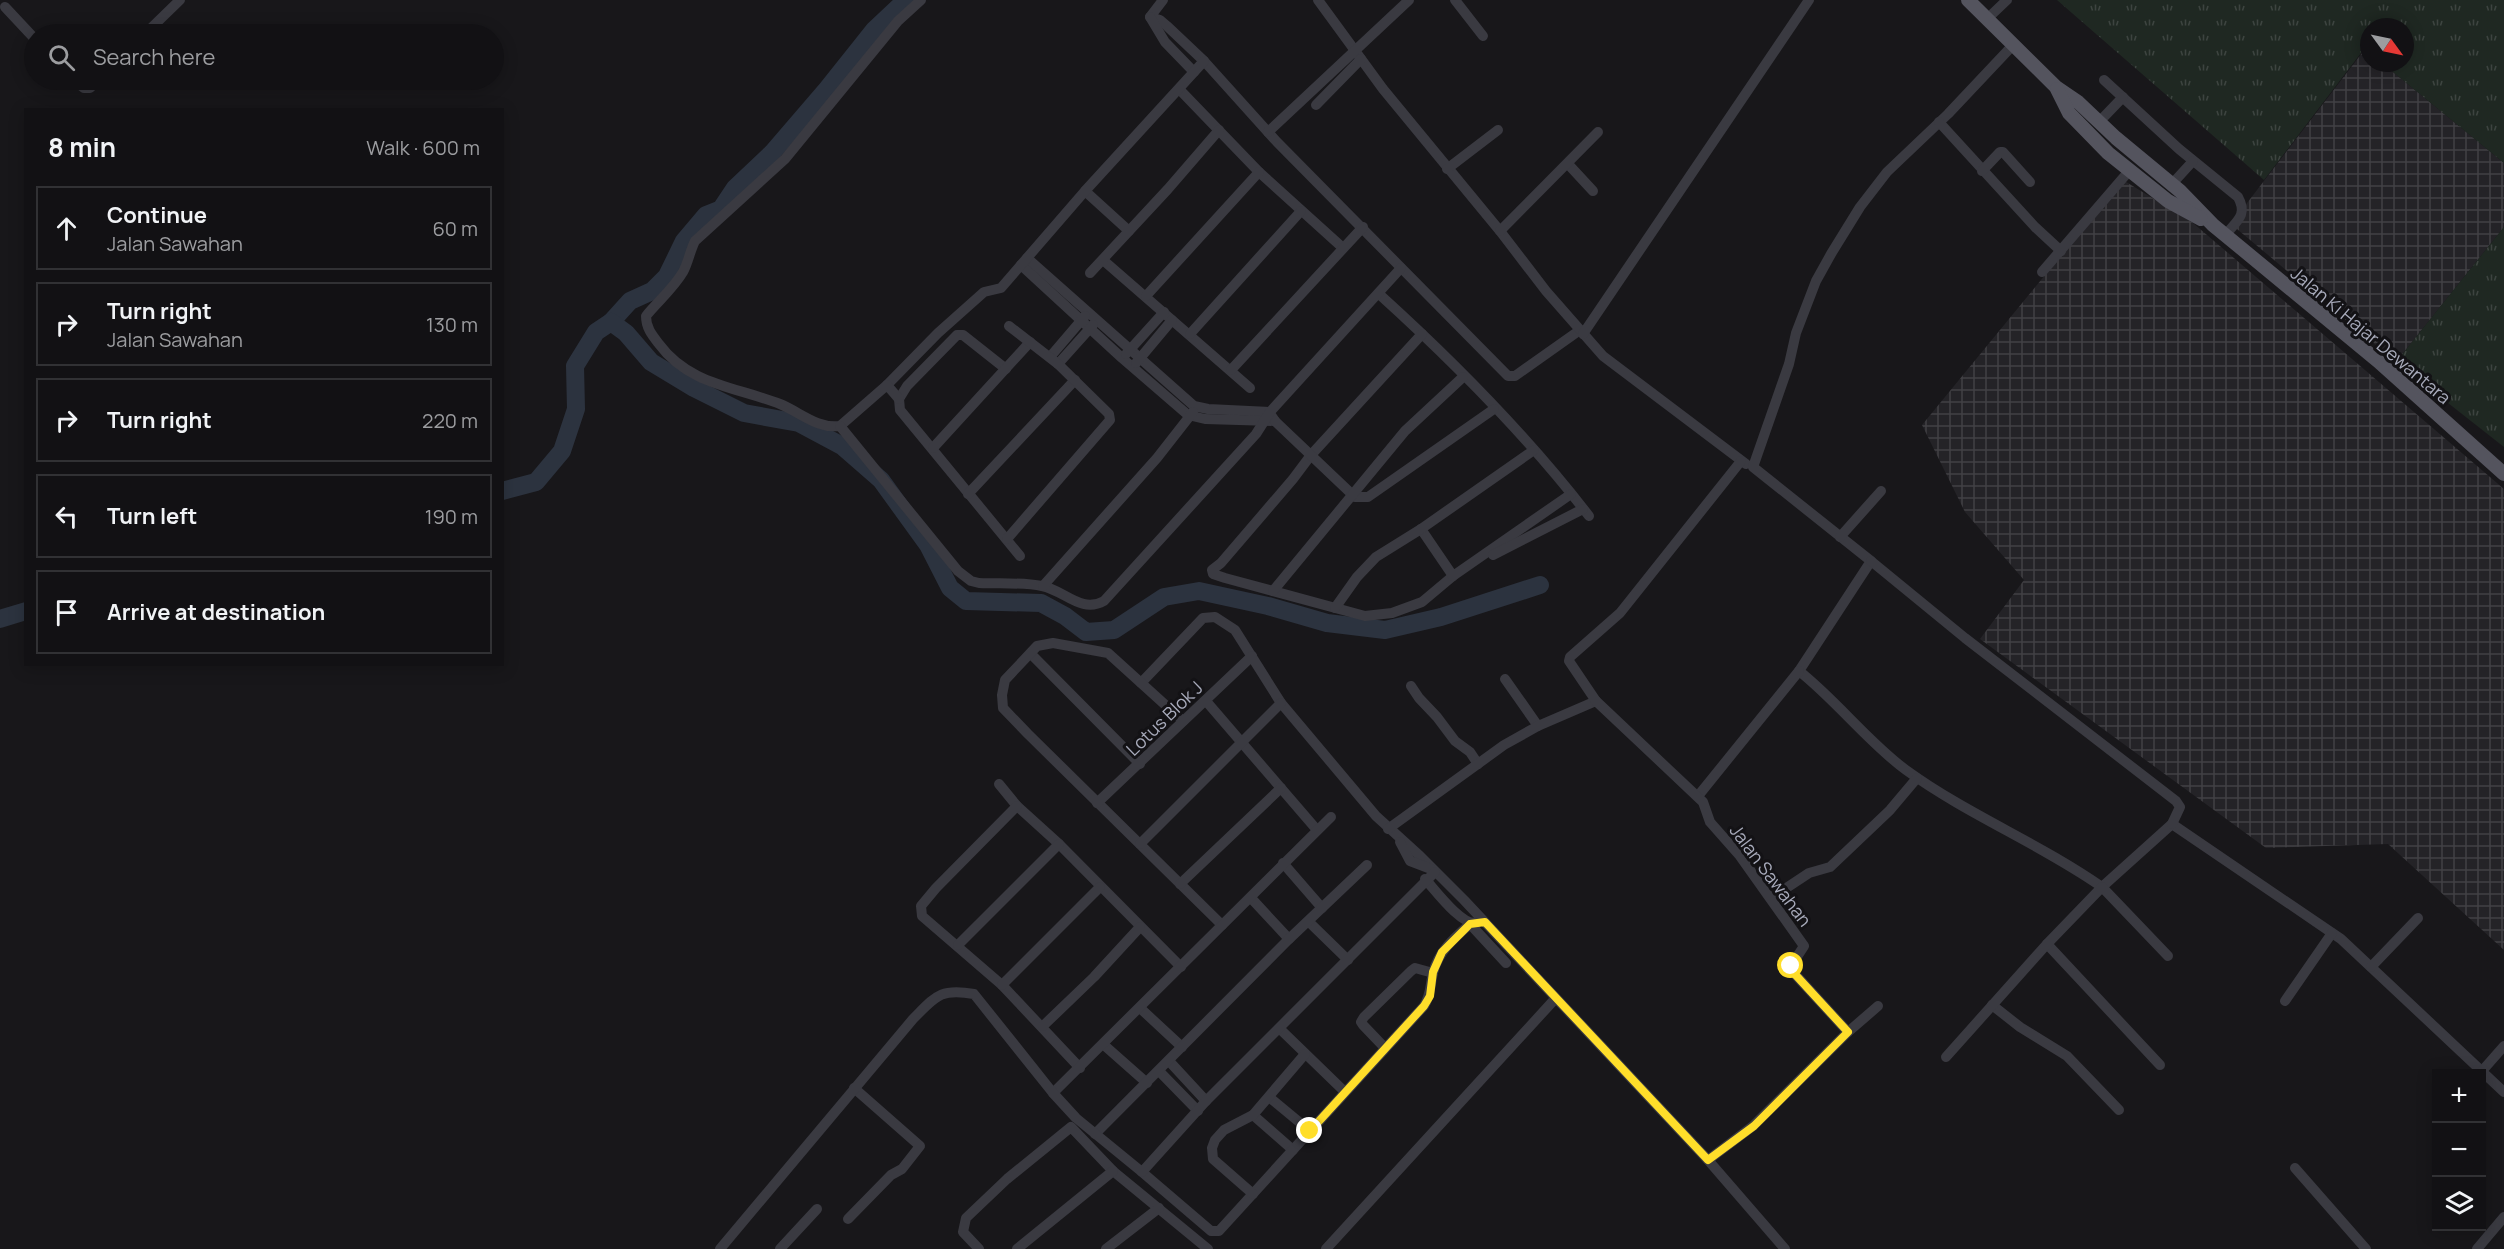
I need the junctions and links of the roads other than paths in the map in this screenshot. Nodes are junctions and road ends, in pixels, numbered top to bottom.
1 (180, 0) edge
2 (921, 0) edge
3 (1163, 0) edge
4 (1318, 0) edge
5 (1409, 0) edge
6 (1455, 0) edge
7 (1809, 0) edge
8 (1968, 0) edge
9 (2007, 0) edge
10 (6, 6) edge
11 (1150, 17) junction
12 (1988, 19) junction
13 (155, 24) edge
14 (24, 27) edge
15 (1483, 36) dead end
16 (2014, 44) junction
17 (1358, 55) junction
18 (1204, 61) junction
19 (1194, 72) junction
20 (2103, 81) dead end
21 (2056, 87) junction
22 (1179, 88) junction
23 (2119, 101) junction
24 (1316, 105) dead end
25 (2102, 118) junction
26 (1939, 122) junction
27 (1219, 130) junction
28 (1498, 130) dead end
29 (1268, 132) junction
30 (1599, 132) dead end
31 (1568, 164) junction
32 (2190, 164) junction
33 (2126, 168) junction
34 (1447, 169) junction
35 (1982, 171) junction
36 (1259, 172) junction
37 (2030, 182) dead end
38 (2175, 182) junction
39 (1085, 191) junction
40 (1593, 191) dead end
41 (1301, 211) junction
42 (2213, 225) junction
43 (1363, 227) junction
44 (2229, 230) junction
45 (1129, 231) junction
46 (1500, 231) junction
47 (1343, 248) junction
48 (2059, 249) junction
49 (1103, 260) junction
50 (1024, 261) junction
51 (1401, 268) junction
52 (2042, 272) dead end
53 (1090, 273) dead end
54 (1379, 294) junction
55 (1146, 296) junction
56 (1164, 312) junction
57 (1172, 320) junction
58 (1089, 321) junction
59 (1009, 326) dead end
60 (1581, 332) junction
61 (1190, 334) junction
62 (1422, 334) junction
63 (1030, 342) junction
64 (1126, 354) junction
65 (1054, 360) junction
66 (1136, 363) junction
67 (1006, 369) junction
68 (1231, 370) junction
69 (1463, 377) junction
70 (1075, 380) junction
71 (887, 385) junction
72 (1250, 388) dead end
73 (899, 399) junction
74 (1494, 409) junction
75 (1194, 411) junction
76 (1270, 418) junction
77 (840, 426) junction
78 (933, 448) junction
79 (1534, 450) junction
80 (1311, 455) junction
81 (1741, 461) junction
82 (1753, 467) junction
83 (2504, 474) edge
84 (1881, 491) dead end
85 (968, 494) junction
86 (1571, 494) junction
87 (1353, 495) junction
88 (1420, 529) junction
89 (1840, 537) junction
90 (1007, 539) junction
91 (1020, 556) dead end
92 (1482, 557) junction
93 (1871, 561) junction
94 (1453, 576) junction
95 (1043, 586) junction
96 (1273, 591) junction
97 (1335, 608) junction
98 (1031, 654) junction
99 (1252, 656) junction
100 (1799, 671) junction
101 (1505, 679) dead end
102 (1141, 683) junction
103 (1412, 686) dead end
104 (1206, 701) junction
105 (1596, 701) junction
106 (1281, 703) junction
107 (1183, 721) junction
108 (1543, 723) junction
109 (1241, 742) junction
110 (1140, 764) junction
111 (1478, 764) junction
112 (1917, 777) junction
113 (999, 784) dead end
114 (1281, 788) junction
115 (1097, 803) junction
116 (1703, 803) junction
117 (1017, 806) junction
118 (1331, 817) dead end
119 (2172, 824) junction
120 (1388, 829) junction
121 (1317, 830) junction
122 (1059, 844) junction
123 (1140, 844) junction
124 (1283, 863) junction
125 (1367, 865) dead end
126 (1435, 871) junction
127 (1425, 879) junction
128 (1180, 884) junction
129 (1100, 887) junction
130 (2102, 887) junction
131 (1251, 898) junction
132 (1770, 898) junction
133 (1322, 908) junction
134 (2418, 918) dead end
135 (1309, 922) junction
136 (1485, 922) junction
137 (1470, 924) junction
138 (1222, 925) junction
139 (1140, 927) junction
140 (2332, 933) junction
141 (1289, 939) junction
142 (2047, 944) junction
143 (958, 945) junction
144 (2168, 956) dead end
145 (1348, 960) junction
146 (1506, 963) dead end
147 (1181, 967) junction
148 (2371, 968) junction
149 (1433, 972) junction
150 (1002, 985) junction
151 (1555, 999) junction
152 (2285, 1001) dead end
153 (1992, 1005) junction
154 (1878, 1006) dead end
155 (1140, 1008) junction
156 (1043, 1026) junction
157 (1280, 1029) junction
158 (1848, 1032) junction
159 (1104, 1046) junction
160 (2504, 1046) edge
161 (1182, 1047) junction
162 (1385, 1048) junction
163 (1305, 1054) junction
164 (1946, 1057) dead end
165 (1169, 1060) junction
166 (2160, 1065) dead end
167 (1080, 1068) junction
168 (2480, 1069) edge
169 (2484, 1069) edge
170 (1159, 1071) junction
171 (2486, 1075) edge
172 (1147, 1083) junction
173 (854, 1088) junction
174 (1345, 1092) junction
175 (2504, 1092) edge
176 (1053, 1094) junction
177 (1269, 1097) junction
178 (1206, 1101) junction
179 (2118, 1110) dead end
180 (1198, 1111) junction
181 (1253, 1115) junction
182 (1310, 1131) junction
183 (1095, 1134) junction
184 (1293, 1150) junction
185 (1708, 1160) junction
186 (2295, 1168) dead end
187 (1113, 1171) junction
188 (1142, 1172) junction
189 (1253, 1194) junction
190 (1159, 1208) junction
191 (817, 1209) dead end
192 (2504, 1217) edge
193 (848, 1219) dead end
194 (1202, 1248) edge
195 (720, 1249) edge
196 (780, 1249) edge
197 (979, 1249) edge
198 (1017, 1249) edge
199 (1107, 1249) edge
200 (1326, 1249) edge
201 (1785, 1249) edge
202 (2366, 1249) edge
203 (2477, 1249) edge

1 - 13 street
2 - 77 street
3 - 11 street
4 - 17 street
5 - 17 street
6 - 15 street
7 - 60 street
8 - 12 main road, Jalan Ki Hajar Dewantara
9 - 12 street
10 - 14 street
11 - 18 street
11 - 19 street
12 - 16 main road, Jalan Ki Hajar Dewantara
16 - 21 main road, Jalan Ki Hajar Dewantara
16 - 26 street
17 - 24 street
17 - 29 street
17 - 34 street
18 - 19 street
18 - 29 street
19 - 22 street
20 - 23 street
21 - 25 main road, Jalan Ki Hajar Dewantara
21 - 33 main road, Jalan Ki Hajar Dewantara
22 - 27 street
22 - 39 street
23 - 25 street
23 - 32 street
25 - 38 main road, Jalan Ki Hajar Dewantara
26 - 35 street
26 - 82 street
27 - 36 street
27 - 45 street
28 - 34 street
29 - 43 street
30 - 31 street
31 - 40 street
31 - 46 street
32 - 38 street
32 - 44 street
33 - 42 main road, Jalan Ki Hajar Dewantara
33 - 48 street
34 - 46 street
35 - 37 street
35 - 48 street
36 - 41 street
36 - 55 street
38 - 42 main road, Jalan Ki Hajar Dewantara
39 - 45 street
39 - 50 street
41 - 47 street
41 - 61 street
42 - 44 main road, Jalan Ki Hajar Dewantara
43 - 47 street
43 - 51 street
44 - 83 main road, Jalan Ki Hajar Dewantara
45 - 49 street
46 - 60 street
47 - 68 street
48 - 52 street
49 - 53 street
49 - 55 street
50 - 58 street
50 - 71 street
51 - 54 street
51 - 60 street
54 - 62 street
54 - 76 street
55 - 56 street
56 - 57 street
56 - 64 street
57 - 61 street
57 - 66 street
58 - 64 street
58 - 65 street
59 - 63 street
60 - 81 street
61 - 68 street
62 - 69 street
62 - 80 street
63 - 65 street
63 - 67 street
64 - 66 street
65 - 70 street
66 - 75 street
67 - 73 street
67 - 78 street
68 - 72 street
69 - 74 street
69 - 87 street
70 - 85 street
70 - 90 street
71 - 73 street
71 - 77 street
73 - 78 street
74 - 79 street
74 - 87 street
75 - 76 street
75 - 95 street
76 - 80 street
76 - 95 street
77 - 95 street
78 - 85 street
79 - 86 street
79 - 88 street
80 - 87 street
80 - 96 street
81 - 82 street
81 - 105 street, Jalan Sawahan
82 - 89 street
84 - 89 street
85 - 90 street
86 - 92 street
86 - 92 street
87 - 96 street
88 - 94 street
88 - 97 street
89 - 93 street
90 - 91 street
92 - 94 street
93 - 100 street
93 - 119 street
94 - 97 street
96 - 97 street
98 - 102 street
98 - 110 street
98 - 115 street
99 - 102 street
99 - 104 street, Lotus Blok J
99 - 106 street
100 - 112 street
100 - 116 street
101 - 108 street
102 - 107 street
103 - 111 street
104 - 107 street, Lotus Blok J
104 - 109 street
105 - 108 street
105 - 116 street, Jalan Sawahan
106 - 109 street
106 - 120 street
107 - 110 street, Lotus Blok J
108 - 111 street
109 - 114 street
109 - 123 street
110 - 115 street, Lotus Blok J
111 - 120 street
112 - 130 street
112 - 132 street
113 - 117 street
114 - 121 street
114 - 128 street
115 - 123 street
116 - 132 street, Jalan Sawahan
117 - 122 street
117 - 143 street
118 - 121 street
119 - 130 street
119 - 140 street
120 - 126 street
121 - 124 street
122 - 129 street
122 - 143 street
123 - 128 street
124 - 131 street
124 - 133 street
125 - 133 street
126 - 127 street
126 - 136 street
127 - 137 street
127 - 145 street
128 - 138 street
129 - 139 street
129 - 150 street
130 - 142 street
130 - 144 street
131 - 138 street
131 - 141 street
132 - 158 street, Jalan Sawahan
133 - 135 street
134 - 148 street
135 - 141 street
135 - 145 street
136 - 137 street
136 - 151 street
137 - 146 street
137 - 149 street
138 - 147 street
139 - 147 street
139 - 156 street
140 - 148 street
140 - 152 street
141 - 161 street
142 - 153 street
142 - 166 street
143 - 150 street
145 - 157 street
147 - 155 street
148 - 168 street
149 - 162 street
149 - 162 street
150 - 156 street
151 - 185 street
151 - 200 street
153 - 164 street
153 - 179 street
154 - 158 street
155 - 159 street
155 - 161 street
156 - 167 street
157 - 163 street
157 - 178 street
158 - 185 street
159 - 167 street
159 - 172 street
160 - 169 street
161 - 165 street
162 - 174 street
163 - 174 street
163 - 177 street
165 - 170 street
165 - 178 street
167 - 176 street
170 - 172 street
170 - 180 street
171 - 175 street
172 - 183 street
173 - 176 street
173 - 193 street
173 - 195 street
174 - 182 street
176 - 183 street
177 - 181 street
177 - 182 street
178 - 180 street
180 - 188 street
181 - 184 street
181 - 189 street
182 - 184 street
183 - 188 street
184 - 189 street
185 - 201 street
186 - 202 street
187 - 190 street
187 - 197 street
187 - 198 street
188 - 189 street
190 - 194 street
190 - 199 street
191 - 196 street
192 - 203 street

